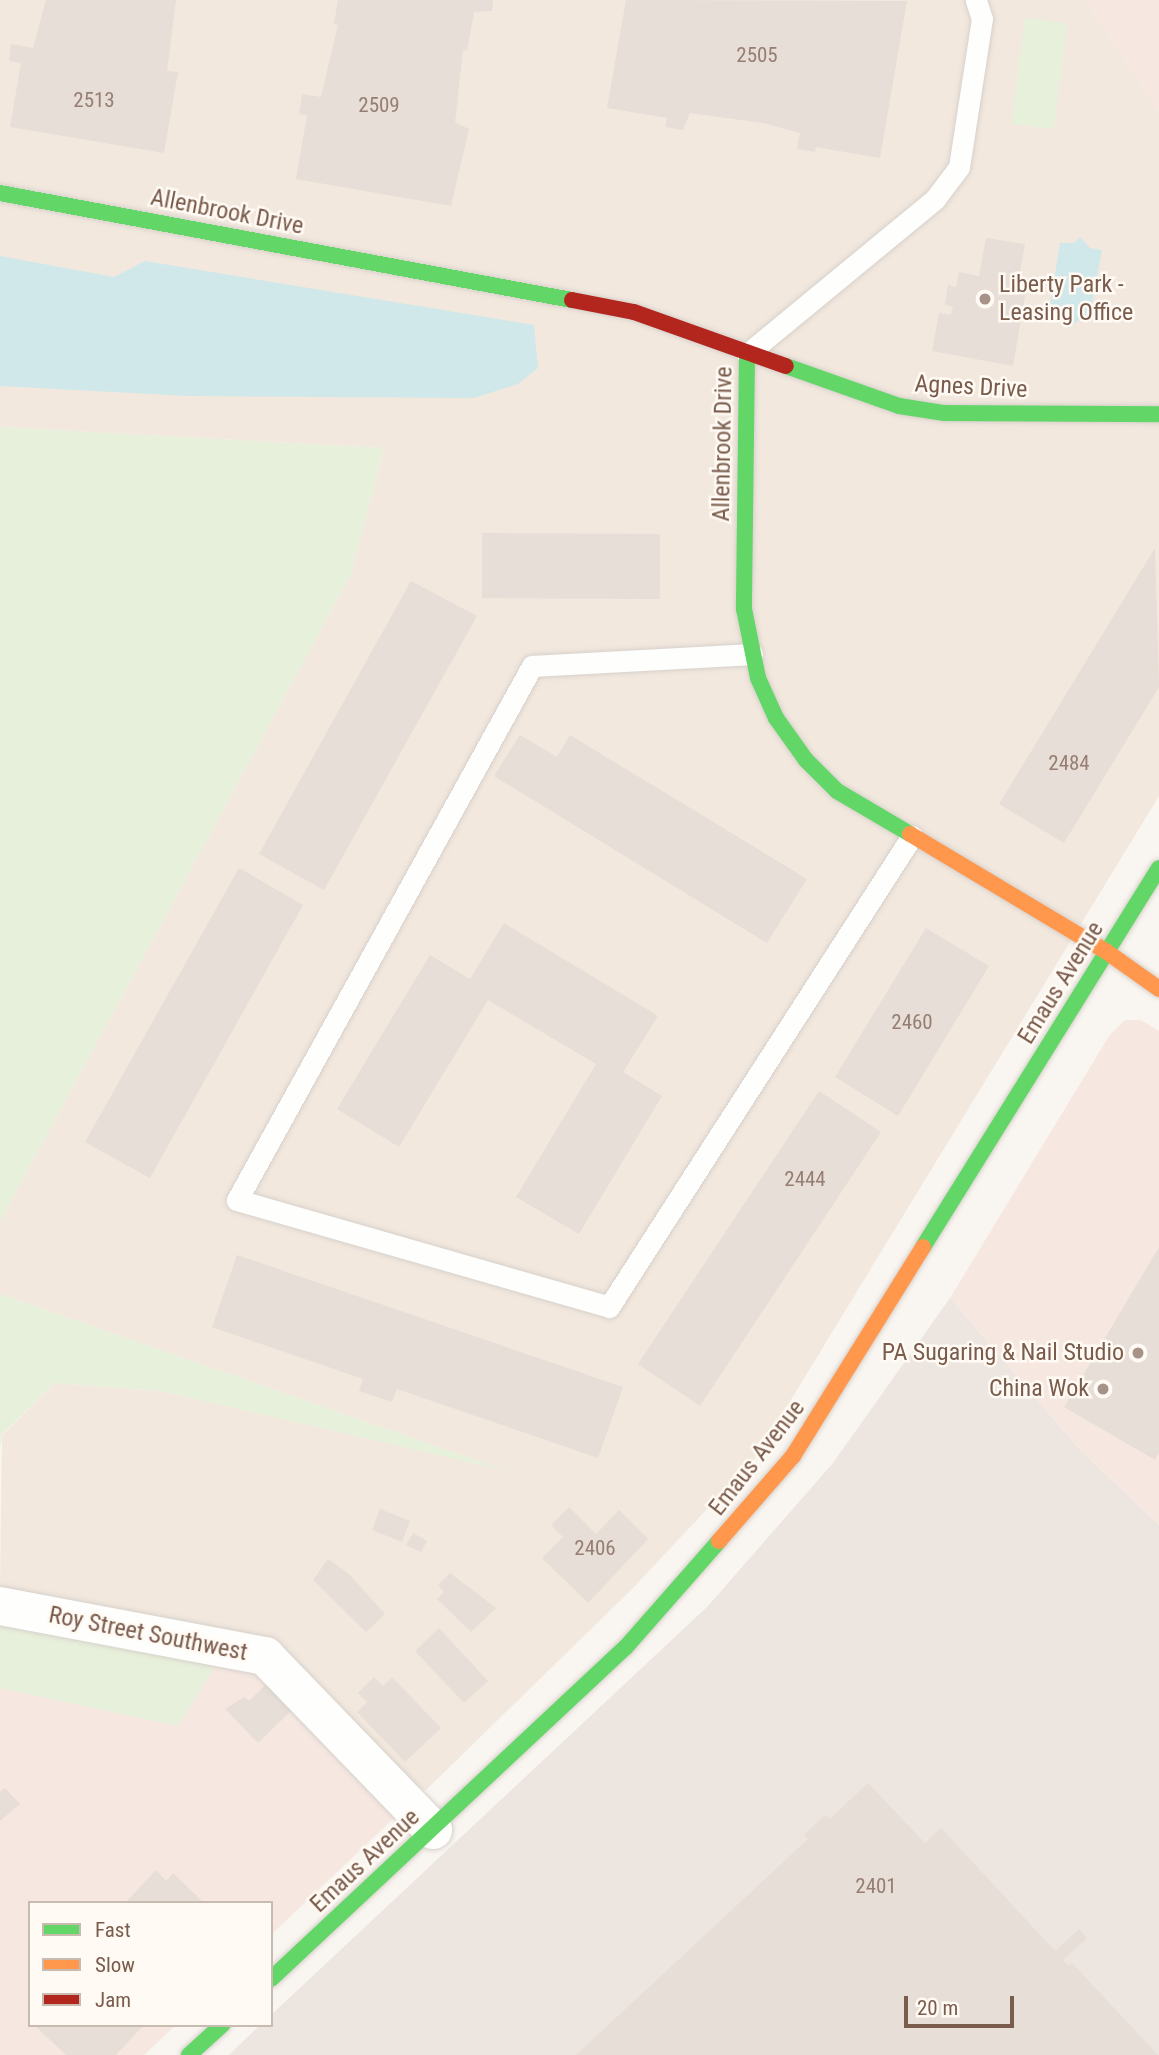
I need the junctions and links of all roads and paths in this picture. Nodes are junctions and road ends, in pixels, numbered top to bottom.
1 (976, 0) edge
2 (0, 193) edge
3 (747, 354) junction
4 (1159, 414) edge
5 (752, 654) junction
6 (912, 836) junction
7 (1159, 868) edge
8 (1107, 952) junction
9 (1159, 989) edge
10 (0, 1606) edge
11 (433, 1830) junction
12 (273, 1977) edge
13 (220, 2027) edge
14 (189, 2055) edge

1 - 3 lane
2 - 3 street, Allenbrook Drive
3 - 4 street, Agnes Drive
3 - 5 street, Allenbrook Drive
5 - 6 street, Allenbrook Drive
5 - 6 lane
6 - 8 street, Allenbrook Drive
7 - 8 street, Emaus Avenue
8 - 9 street, Allenbrook Drive
8 - 11 street, Emaus Avenue
10 - 11 street, Roy Street Southwest
11 - 12 street, Emaus Avenue
13 - 14 street

